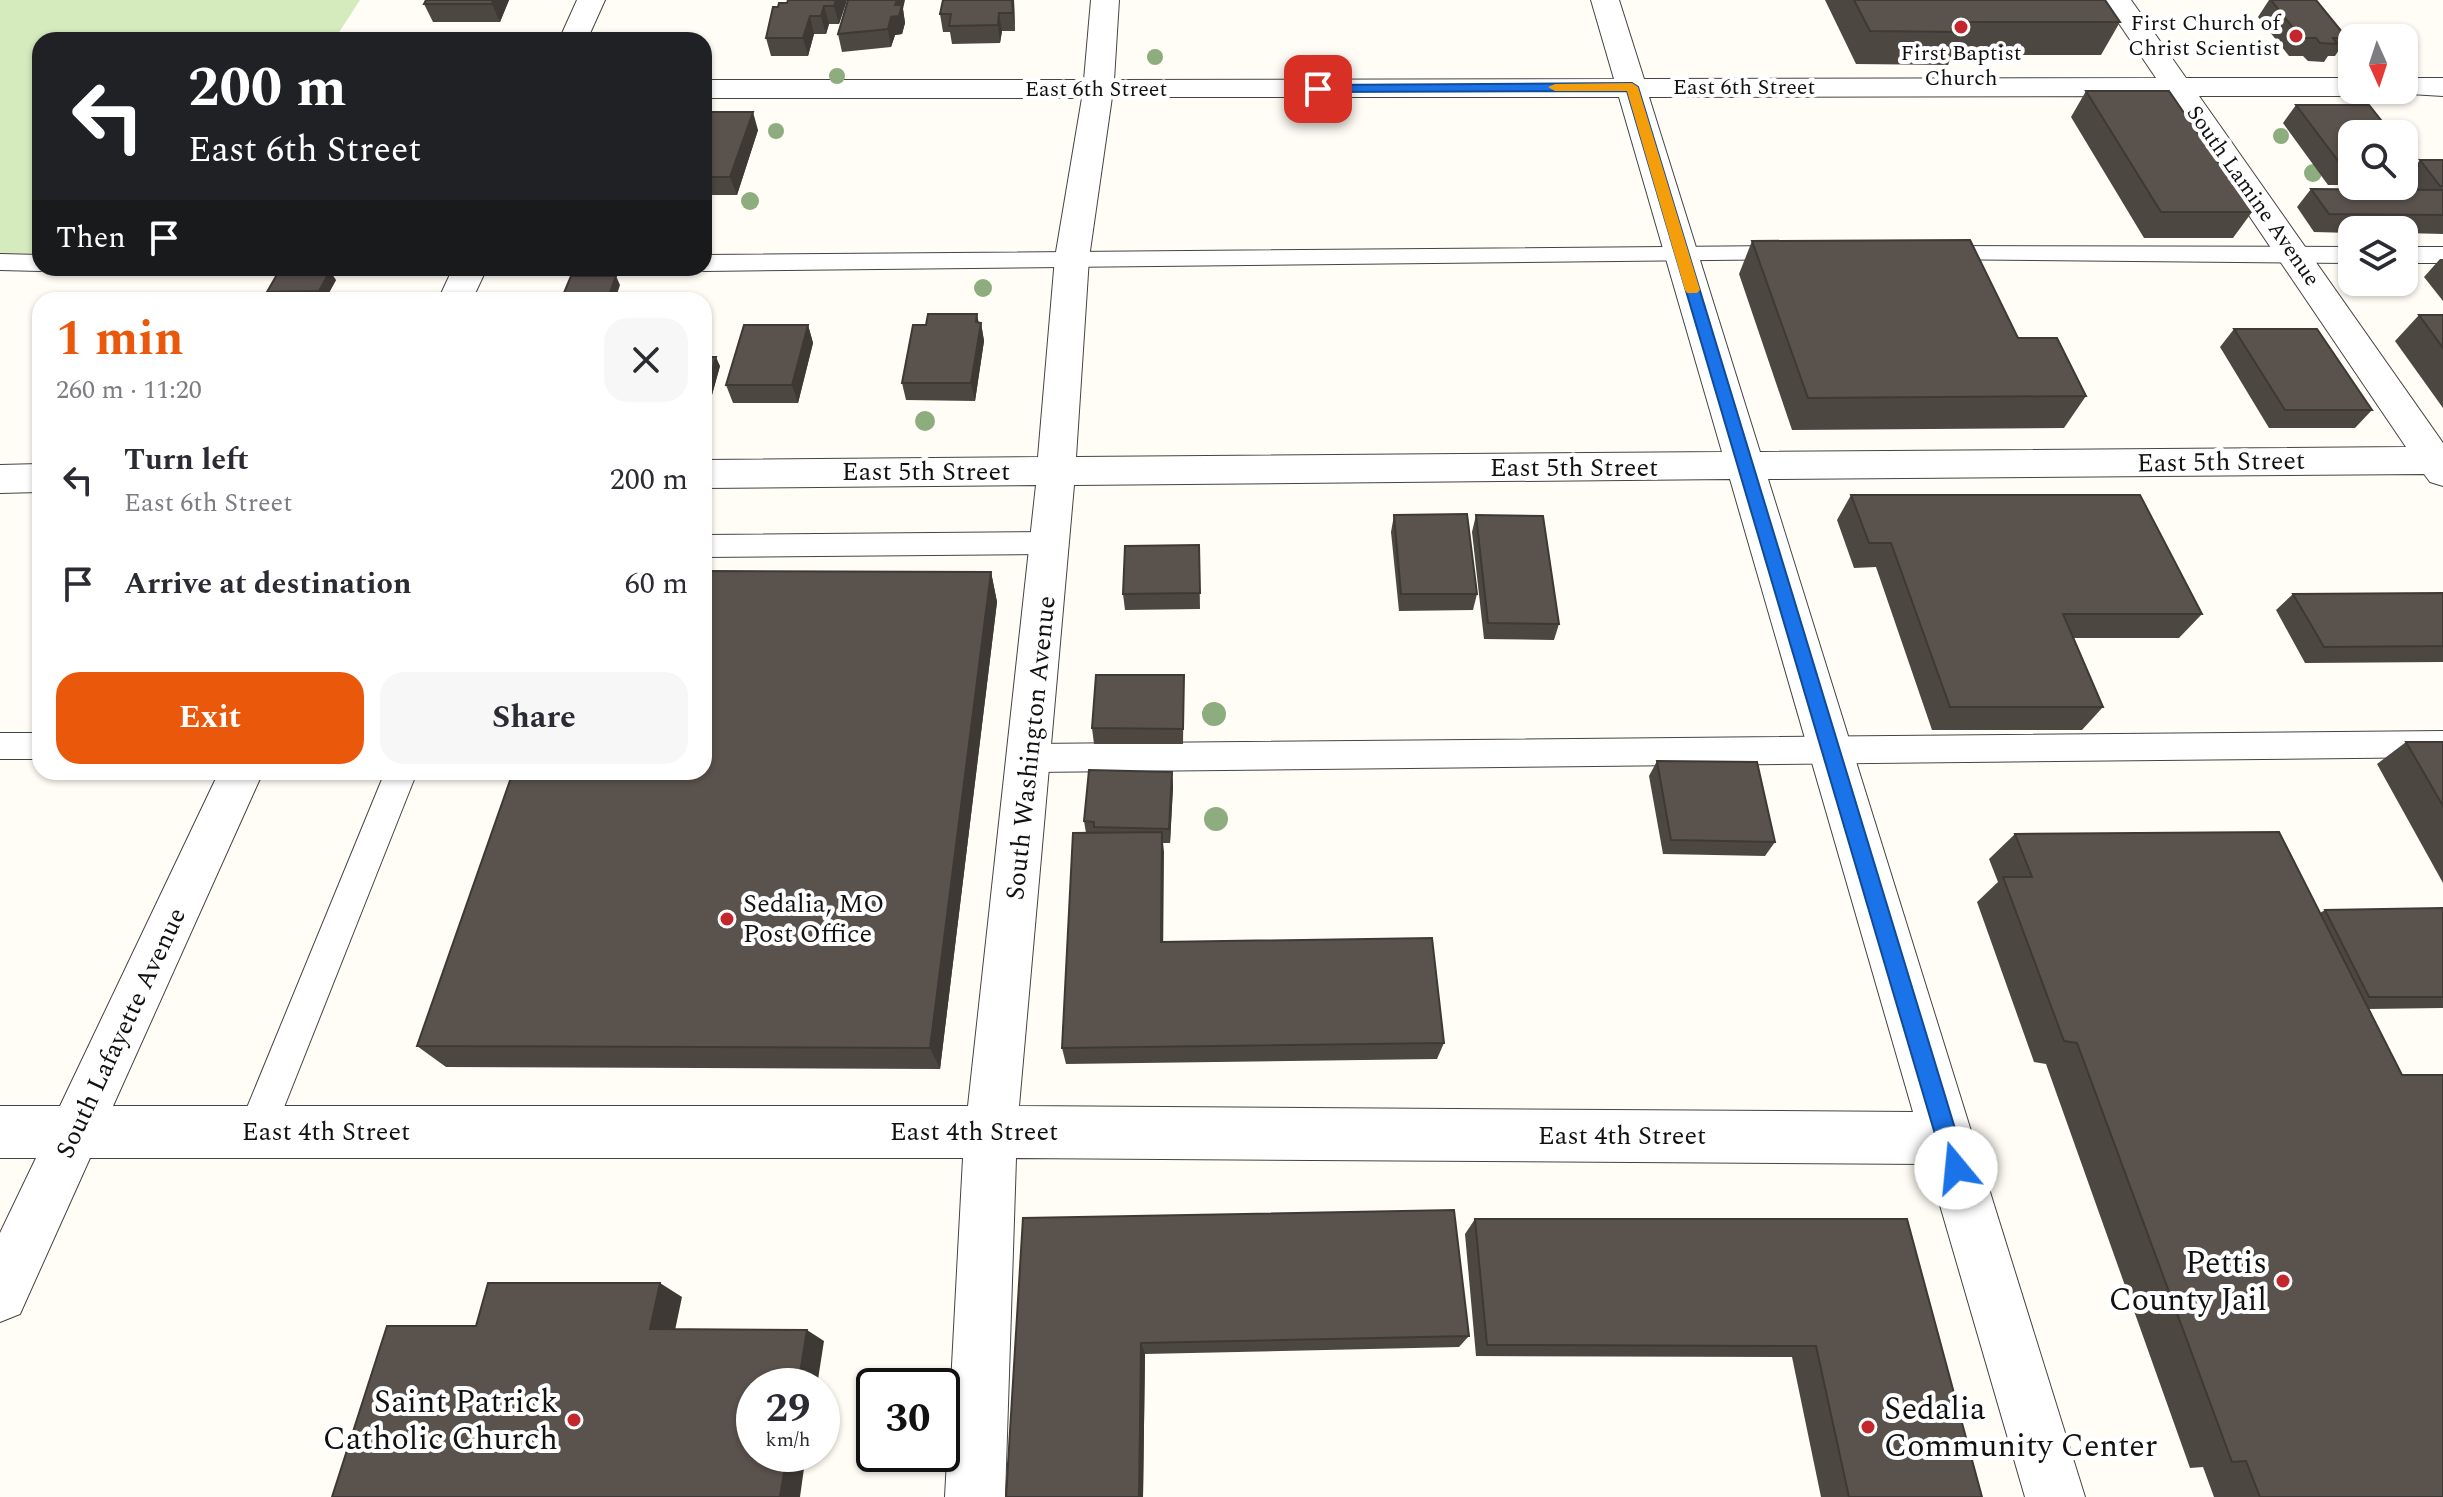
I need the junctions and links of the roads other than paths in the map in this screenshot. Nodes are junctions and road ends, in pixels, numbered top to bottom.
1 (591, 0) edge
2 (1105, 0) edge
3 (1605, 0) edge
4 (2117, 0) edge
5 (577, 32) edge
6 (1632, 87) junction
7 (2177, 87) junction
8 (2338, 87) edge
9 (2418, 87) edge
10 (2443, 87) edge
11 (712, 89) edge
12 (1098, 89) junction
13 (1682, 254) junction
14 (1807, 254) edge
15 (1917, 254) edge
16 (2294, 254) junction
17 (2338, 255) edge
18 (2418, 255) edge
19 (2443, 255) edge
20 (1072, 258) junction
21 (0, 262) edge
22 (32, 263) edge
23 (712, 263) edge
24 (2440, 464) edge
25 (1745, 467) junction
26 (1058, 471) junction
27 (712, 474) edge
28 (32, 478) edge
29 (0, 479) edge
30 (1051, 543) junction
31 (712, 546) edge
32 (2443, 744) edge
33 (0, 746) edge
34 (32, 746) edge
35 (1830, 751) junction
36 (1031, 758) junction
37 (237, 780) edge
38 (398, 780) edge
39 (76, 1131) junction
40 (0, 1132) edge
41 (256, 1132) junction
42 (991, 1132) junction
43 (1947, 1138) junction
44 (0, 1294) edge
45 (975, 1497) edge
46 (2055, 1497) edge

1 - 5 street
2 - 12 street, South Washington Avenue
3 - 6 street
4 - 7 street, South Lamine Avenue
6 - 7 street, East 6th Street
6 - 12 street, East 6th Street
6 - 13 street
7 - 8 street, East 6th Street
7 - 16 street, South Lamine Avenue
9 - 10 street
11 - 12 street, East 6th Street
12 - 20 street, South Washington Avenue
13 - 14 lane
13 - 20 lane
13 - 25 street
15 - 16 lane
16 - 17 lane
16 - 24 street, South Lamine Avenue
18 - 19 lane
20 - 23 lane
20 - 26 street, South Washington Avenue
21 - 22 lane
24 - 25 street, East 5th Street
25 - 26 street, East 5th Street
25 - 35 street
26 - 27 street, East 5th Street
26 - 30 street, South Washington Avenue
28 - 29 street
30 - 31 lane
30 - 36 street, South Washington Avenue
32 - 35 lane
33 - 34 lane
35 - 36 lane
35 - 43 street
36 - 42 street, South Washington Avenue
37 - 39 street, South Lafayette Avenue
38 - 41 lane
39 - 40 street, East 4th Street
39 - 41 street, East 4th Street
39 - 44 street, South Lafayette Avenue
41 - 42 street, East 4th Street
42 - 43 street, East 4th Street
42 - 45 street, South Washington Avenue
43 - 46 street

